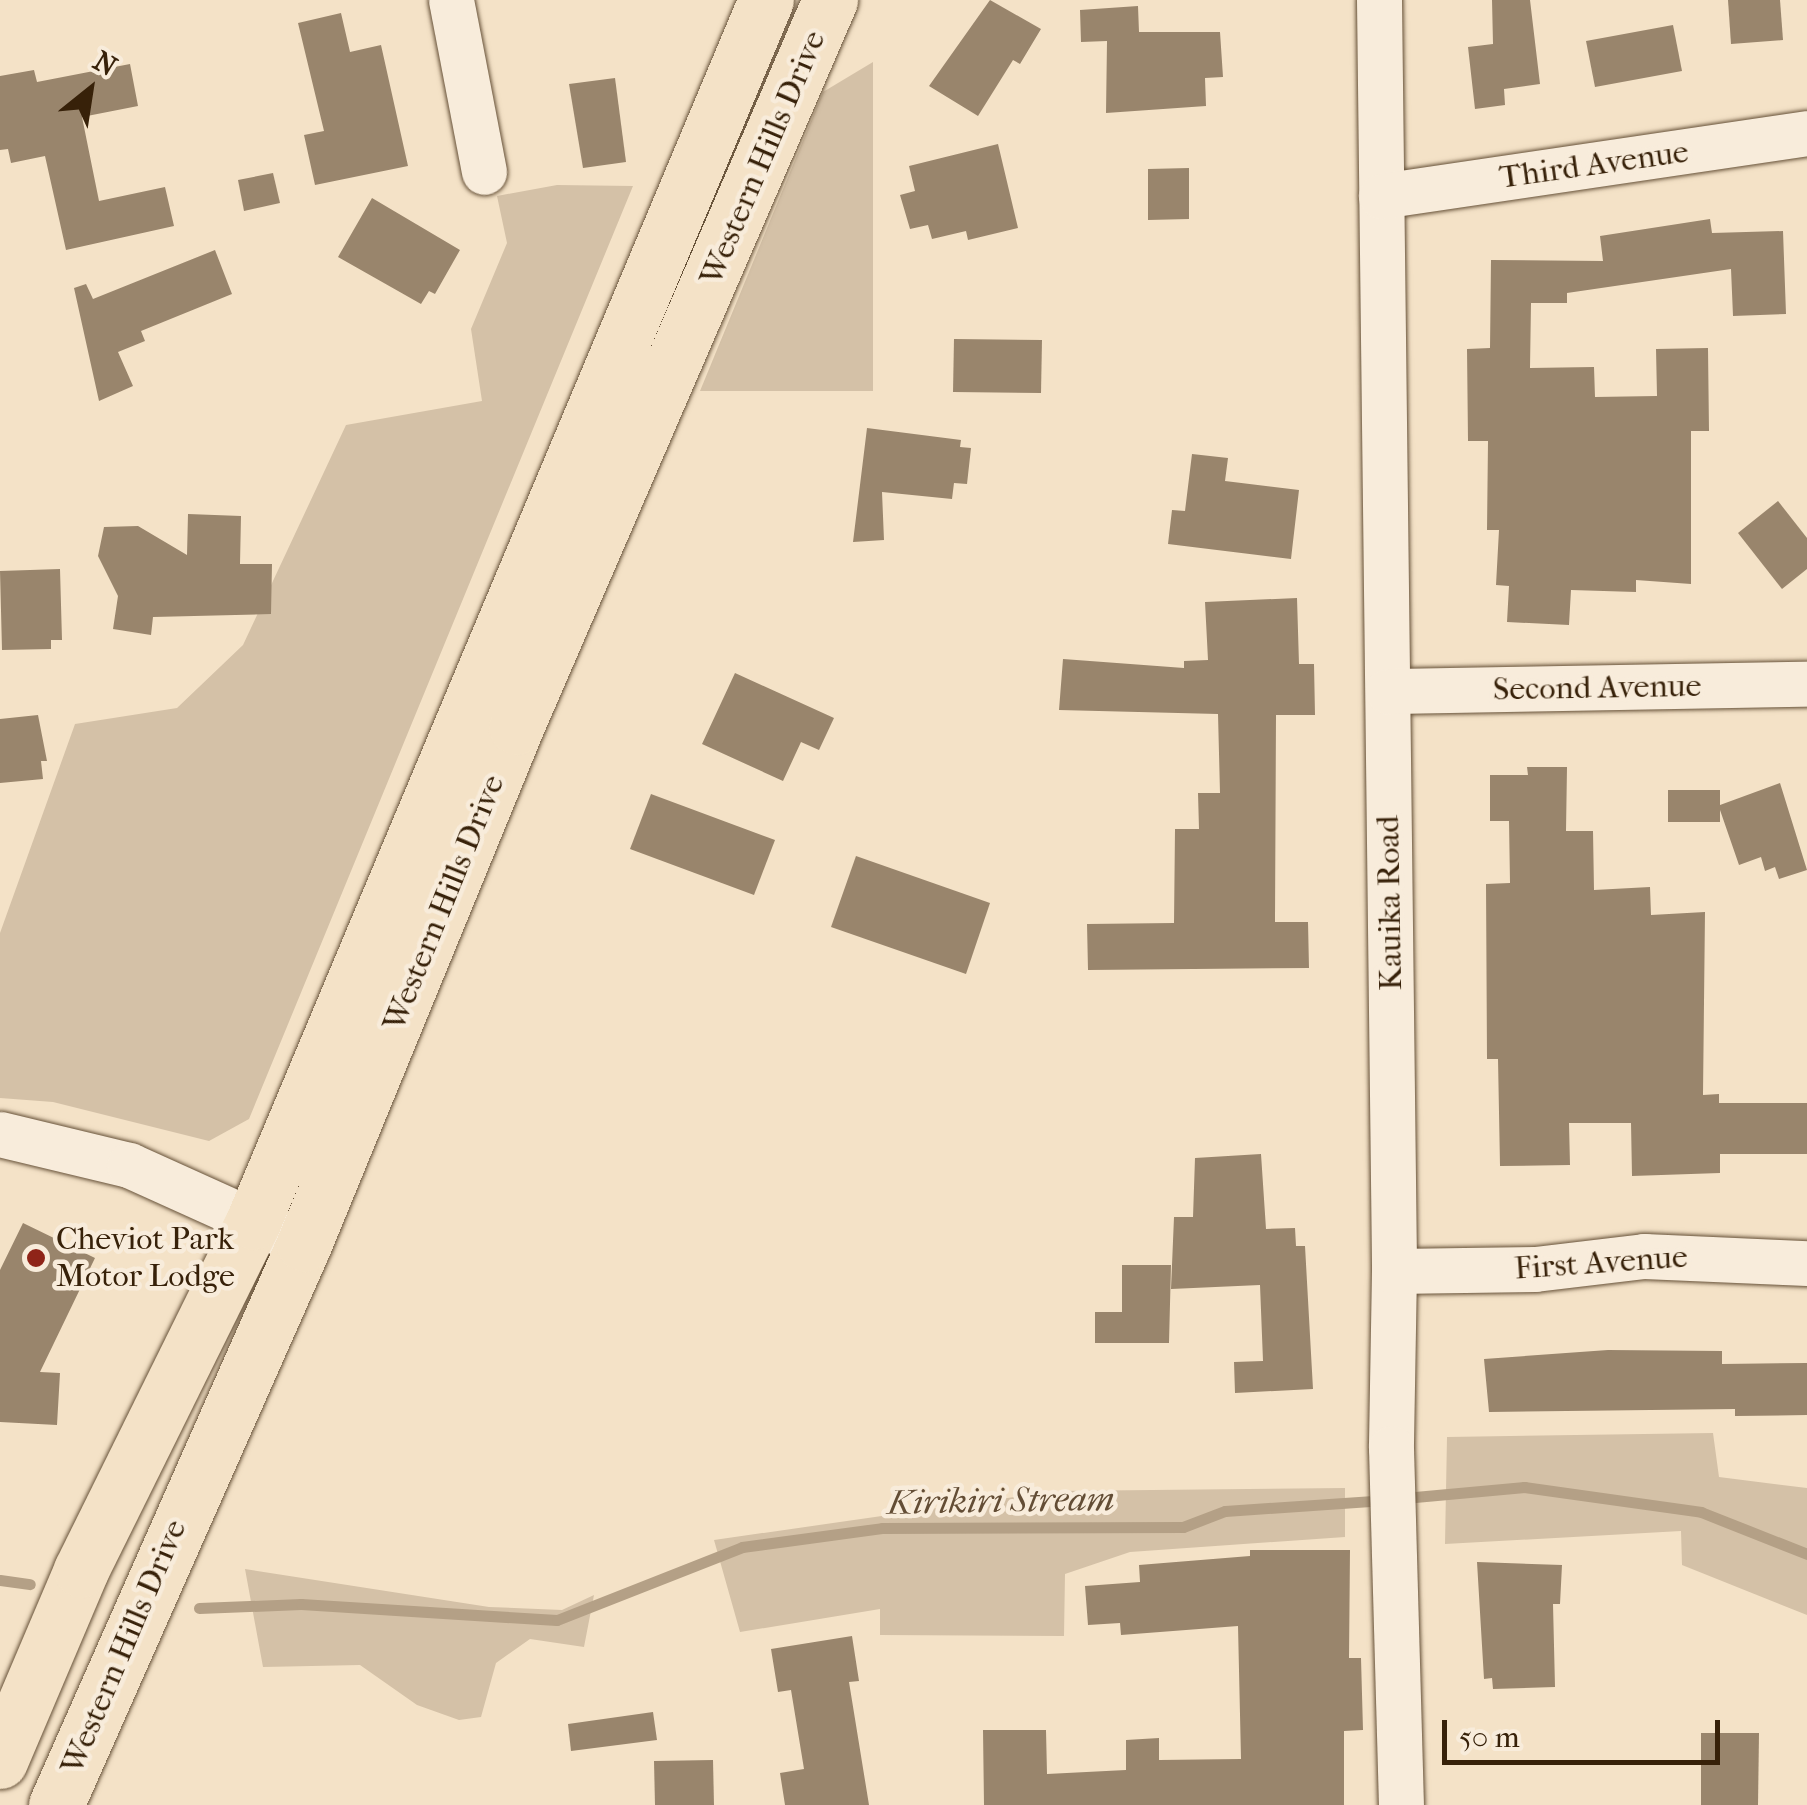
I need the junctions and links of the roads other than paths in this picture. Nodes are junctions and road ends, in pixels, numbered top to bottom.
1 (450, 0) edge
2 (766, 0) edge
3 (830, 0) edge
4 (1378, 0) edge
5 (1807, 133) edge
6 (484, 172) dead end
7 (1381, 196) junction
8 (1807, 684) edge
9 (1388, 691) junction
10 (494, 717) junction
11 (0, 1134) edge
12 (253, 1222) junction
13 (304, 1244) junction
14 (1807, 1263) edge
15 (1394, 1272) junction
16 (15, 1685) edge
17 (0, 1761) edge
18 (66, 1795) edge
19 (1401, 1805) edge

1 - 6 street
2 - 10 highway, Western Hills Drive
3 - 10 highway, Western Hills Drive
4 - 7 street, Kauika Road
5 - 7 street, Third Avenue
7 - 9 street, Kauika Road
8 - 9 street, Second Avenue
9 - 15 street, Kauika Road
10 - 12 highway, Western Hills Drive
10 - 13 highway, Western Hills Drive
11 - 12 street
12 - 13 street
12 - 16 highway, Western Hills Drive
13 - 18 highway, Western Hills Drive
14 - 15 street, First Avenue
15 - 19 street, Kauika Road
16 - 17 highway, Western Hills Drive

